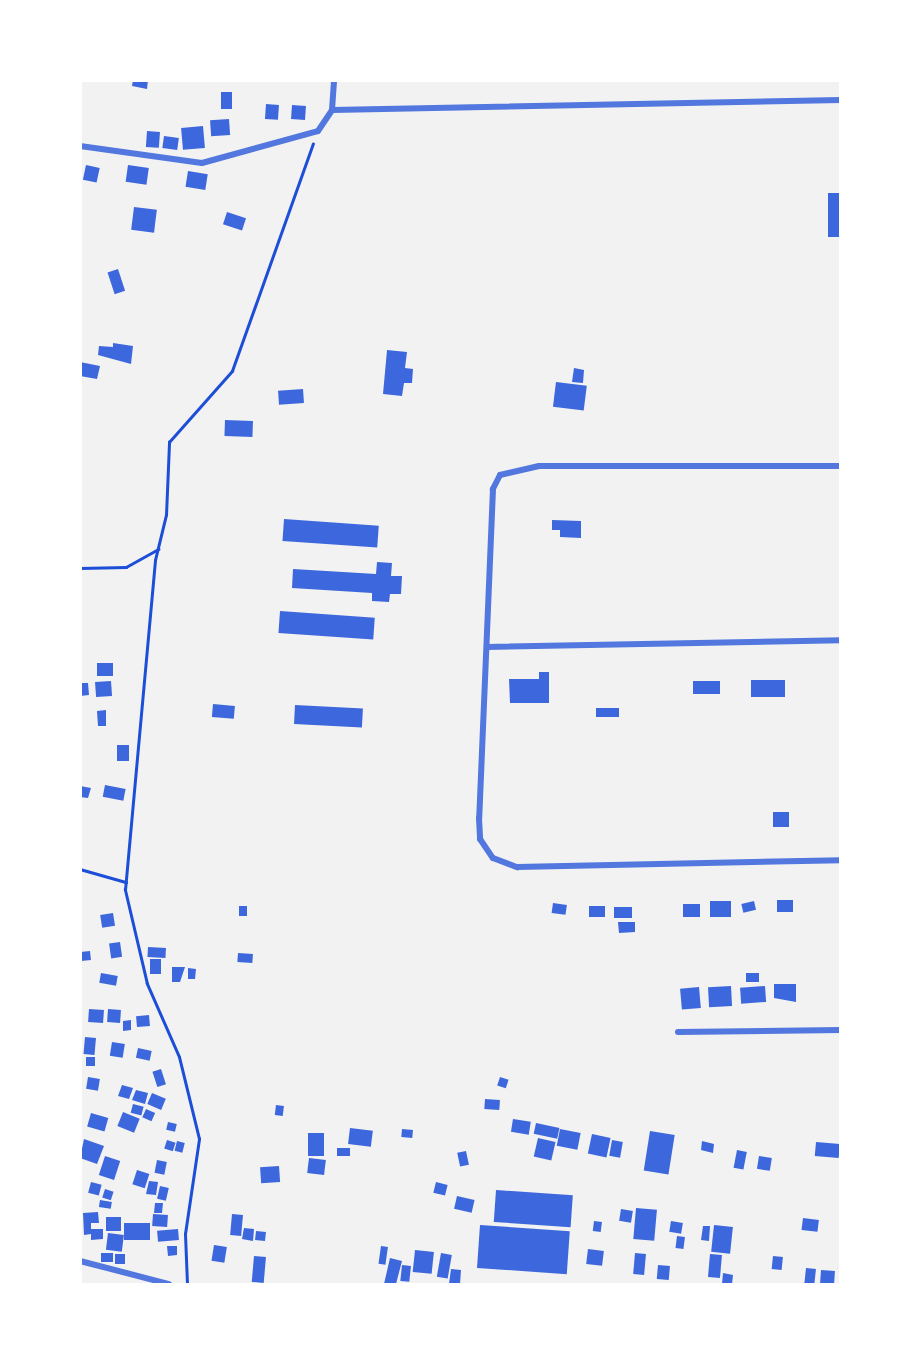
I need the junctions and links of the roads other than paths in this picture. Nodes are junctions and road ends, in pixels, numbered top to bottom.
1 (334, 80) edge
2 (841, 100) edge
3 (332, 110) junction
4 (80, 146) edge
5 (841, 466) edge
6 (841, 640) edge
7 (487, 648) junction
8 (841, 860) edge
9 (841, 1030) edge
10 (677, 1032) dead end
11 (80, 1261) edge
12 (169, 1284) edge

1 - 3 street
2 - 3 street
3 - 4 street
5 - 7 street
6 - 7 street
7 - 8 street
9 - 10 street
11 - 12 street

